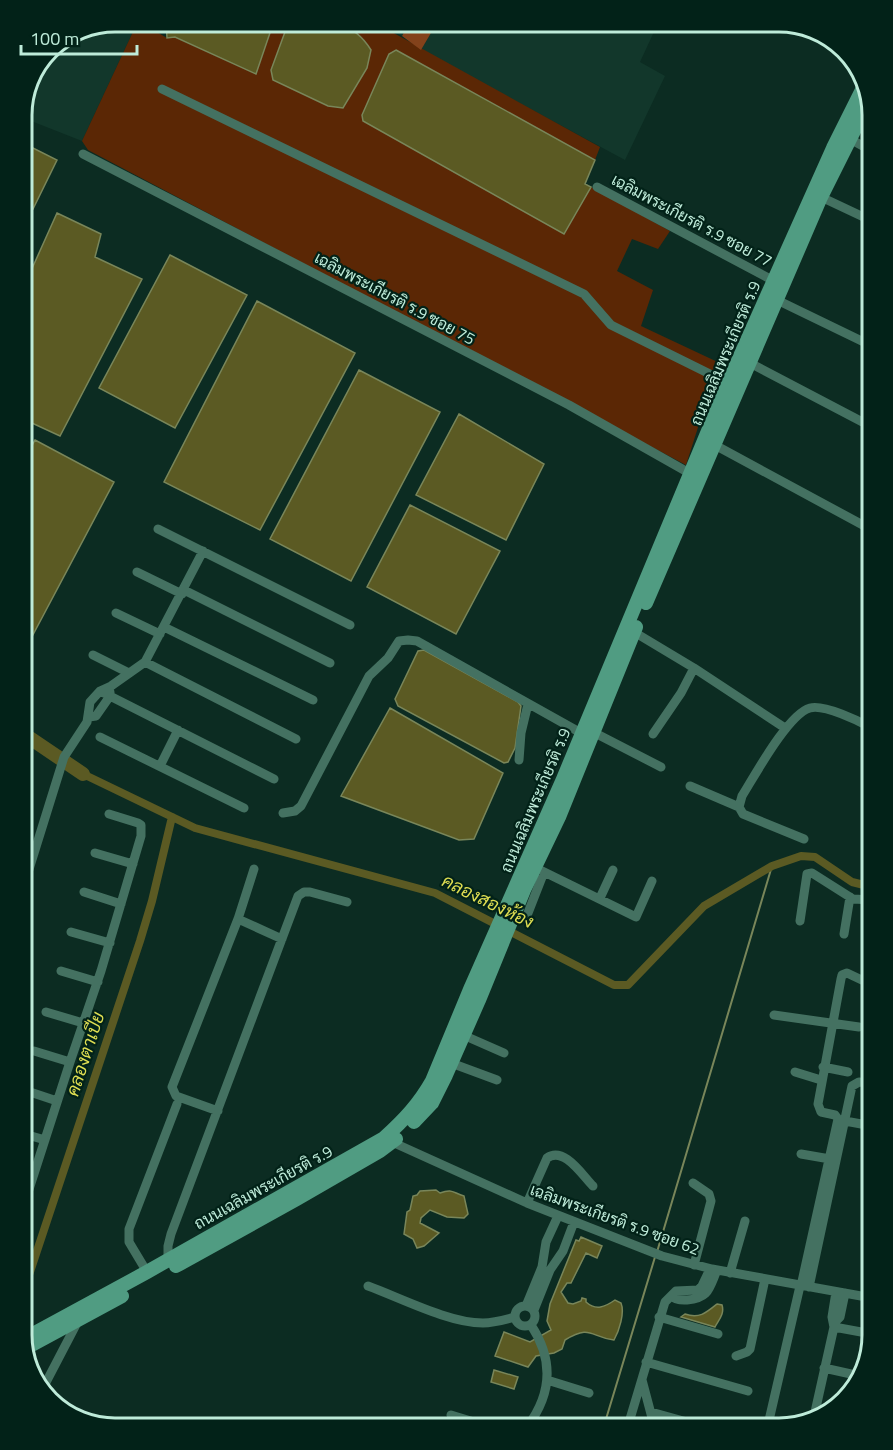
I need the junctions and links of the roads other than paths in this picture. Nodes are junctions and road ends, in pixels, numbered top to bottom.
1 (162, 89) dead end
2 (859, 96) edge
3 (862, 115) edge
4 (850, 139) junction
5 (862, 146) edge
6 (84, 154) dead end
7 (597, 187) dead end
8 (821, 197) junction
9 (862, 216) edge
10 (774, 281) junction
11 (777, 300) junction
12 (862, 341) edge
13 (750, 363) junction
14 (728, 382) junction
15 (862, 422) edge
16 (713, 444) junction
17 (691, 474) junction
18 (862, 525) edge
19 (158, 529) dead end
20 (203, 551) junction
21 (137, 572) dead end
22 (183, 592) junction
23 (116, 613) dead end
24 (350, 626) dead end
25 (162, 631) junction
26 (634, 632) junction
27 (93, 655) dead end
28 (145, 662) junction
29 (330, 663) dead end
30 (694, 668) junction
31 (129, 673) junction
32 (111, 691) junction
33 (313, 700) dead end
34 (528, 704) junction
35 (88, 719) junction
36 (862, 723) edge
37 (785, 728) junction
38 (178, 730) junction
39 (587, 733) junction
40 (653, 734) dead end
41 (100, 737) dead end
42 (296, 739) dead end
43 (519, 760) dead end
44 (160, 766) junction
45 (661, 767) dead end
46 (274, 779) dead end
47 (690, 786) dead end
48 (244, 808) dead end
49 (741, 810) junction
50 (283, 813) dead end
51 (109, 814) dead end
52 (804, 838) dead end
53 (95, 853) dead end
54 (32, 859) edge
55 (133, 864) junction
56 (254, 869) dead end
57 (540, 870) junction
58 (613, 870) dead end
59 (652, 881) dead end
60 (520, 888) junction
61 (84, 892) dead end
62 (850, 897) junction
63 (600, 898) junction
64 (862, 900) edge
65 (347, 902) dead end
66 (121, 904) junction
67 (238, 918) junction
68 (526, 918) dead end
69 (800, 921) dead end
70 (71, 932) dead end
71 (844, 933) dead end
72 (282, 939) junction
73 (110, 943) junction
74 (61, 971) dead end
75 (484, 973) junction
76 (862, 980) edge
77 (98, 982) junction
78 (46, 1012) dead end
79 (774, 1015) dead end
80 (83, 1023) junction
81 (832, 1023) junction
82 (859, 1027) dead end
83 (463, 1035) junction
84 (34, 1051) dead end
85 (504, 1053) dead end
86 (70, 1062) junction
87 (451, 1063) junction
88 (823, 1066) junction
89 (795, 1072) dead end
90 (848, 1072) dead end
91 (497, 1080) dead end
92 (821, 1080) junction
93 (862, 1082) edge
94 (32, 1093) edge
95 (57, 1101) junction
96 (177, 1104) dead end
97 (218, 1111) junction
98 (845, 1120) junction
99 (862, 1124) edge
100 (32, 1137) edge
101 (45, 1140) junction
102 (388, 1140) junction
103 (801, 1154) dead end
104 (830, 1159) junction
105 (32, 1181) edge
106 (693, 1183) dead end
107 (593, 1185) dead end
108 (527, 1203) junction
109 (558, 1216) junction
110 (745, 1221) dead end
111 (574, 1222) junction
112 (168, 1260) junction
113 (694, 1265) junction
114 (546, 1268) junction
115 (713, 1270) junction
116 (147, 1272) junction
117 (730, 1273) junction
118 (765, 1279) junction
119 (369, 1286) dead end
120 (803, 1286) junction
121 (841, 1292) junction
122 (862, 1296) edge
123 (530, 1308) junction
124 (515, 1317) junction
125 (659, 1317) junction
126 (78, 1321) junction
127 (531, 1325) junction
128 (834, 1325) junction
129 (862, 1332) edge
130 (718, 1334) dead end
131 (38, 1337) junction
132 (32, 1338) edge
133 (32, 1342) edge
134 (736, 1356) dead end
135 (646, 1362) junction
136 (824, 1368) junction
137 (852, 1374) edge
138 (547, 1380) junction
139 (642, 1380) junction
140 (46, 1383) edge
141 (748, 1391) dead end
142 (589, 1393) dead end
143 (816, 1409) edge
144 (651, 1412) junction
145 (451, 1415) dead end
146 (461, 1418) edge
147 (533, 1418) edge
148 (630, 1418) edge
149 (653, 1418) edge
150 (673, 1418) edge
151 (770, 1418) edge

1 - 14 street
2 - 10 main road, ถนนเฉลิมพระเกียรติ ร.9
3 - 4 main road, ถนนเฉลิมพระเกียรติ ร.9
4 - 5 street
4 - 8 main road, ถนนเฉลิมพระเกียรติ ร.9
6 - 17 street, เฉลิมพระเกียรติ ร.9 ซอย 75
7 - 10 street, เฉลิมพระเกียรติ ร.9 ซอย 77
8 - 9 street
8 - 11 main road, ถนนเฉลิมพระเกียรติ ร.9
10 - 14 main road, ถนนเฉลิมพระเกียรติ ร.9
11 - 12 street
11 - 13 main road, ถนนเฉลิมพระเกียรติ ร.9
13 - 15 street
13 - 16 main road, ถนนเฉลิมพระเกียรติ ร.9
14 - 17 main road, ถนนเฉลิมพระเกียรติ ร.9
16 - 18 street
16 - 26 main road, ถนนเฉลิมพระเกียรติ ร.9
17 - 39 main road, ถนนเฉลิมพระเกียรติ ร.9
19 - 20 street
20 - 22 street
20 - 24 street
21 - 22 street
22 - 25 street
22 - 29 street
23 - 25 street
25 - 28 street
25 - 33 street
26 - 30 street
26 - 39 main road, ถนนเฉลิมพระเกียรติ ร.9
27 - 31 street
28 - 31 street
28 - 42 street
30 - 37 street
30 - 40 street
31 - 32 street
32 - 35 street
32 - 35 street
32 - 38 street
34 - 39 street
34 - 43 street
34 - 50 street
35 - 54 street
36 - 37 street
37 - 49 street
38 - 44 street
38 - 46 street
39 - 45 street
39 - 57 main road, ถนนเฉลิมพระเกียรติ ร.9
39 - 60 main road, ถนนเฉลิมพระเกียรติ ร.9
41 - 44 street
44 - 48 street
47 - 49 street
49 - 52 street
51 - 55 street
53 - 55 street
55 - 66 street
56 - 67 street
57 - 60 main road, ถนนเฉลิมพระเกียรติ ร.9
57 - 63 street
57 - 68 street
58 - 63 street
59 - 63 street
60 - 75 main road, ถนนเฉลิมพระเกียรติ ร.9
61 - 66 street
62 - 64 street
62 - 69 street
62 - 71 street
65 - 72 street
66 - 73 street
67 - 72 street
67 - 97 street
70 - 73 street
72 - 97 street
73 - 77 street
74 - 77 street
75 - 83 main road, ถนนเฉลิมพระเกียรติ ร.9
75 - 102 main road, ถนนเฉลิมพระเกียรติ ร.9
76 - 81 street
77 - 80 street
78 - 80 street
79 - 81 street
80 - 86 street
81 - 82 street
81 - 88 street
83 - 85 street
83 - 87 main road, ถนนเฉลิมพระเกียรติ ร.9
84 - 86 street
86 - 95 street
87 - 91 street
87 - 102 main road, ถนนเฉลิมพระเกียรติ ร.9
88 - 90 street
88 - 92 street
89 - 92 street
92 - 104 street
93 - 98 street
94 - 95 street
95 - 101 street
96 - 116 street
97 - 112 street
98 - 99 street
98 - 120 street
100 - 101 street
101 - 105 street
102 - 108 street, เฉลิมพระเกียรติ ร.9 ซอย 62
102 - 112 main road, ถนนเฉลิมพระเกียรติ ร.9
102 - 126 main road, ถนนเฉลิมพระเกียรติ ร.9
103 - 104 street
104 - 120 street
106 - 113 street
107 - 108 street
108 - 109 street, เฉลิมพระเกียรติ ร.9 ซอย 62
109 - 111 street, เฉลิมพระเกียรติ ร.9 ซอย 62
109 - 114 street
110 - 117 street
111 - 113 street, เฉลิมพระเกียรติ ร.9 ซอย 62
111 - 114 street
112 - 116 main road, ถนนเฉลิมพระเกียรติ ร.9
113 - 115 street, เฉลิมพระเกียรติ ร.9 ซอย 62
114 - 123 street
115 - 117 street, เฉลิมพระเกียรติ ร.9 ซอย 62
115 - 125 street
116 - 131 main road, ถนนเฉลิมพระเกียรติ ร.9
117 - 118 street, เฉลิมพระเกียรติ ร.9 ซอย 62
118 - 120 street, เฉลิมพระเกียรติ ร.9 ซอย 62
118 - 134 street
119 - 124 street
120 - 121 street, เฉลิมพระเกียรติ ร.9 ซอย 62
120 - 151 street
121 - 122 street, เฉลิมพระเกียรติ ร.9 ซอย 62
121 - 128 street
123 - 124 street
123 - 127 street
124 - 127 street
125 - 130 street
125 - 135 street
126 - 131 main road, ถนนเฉลิมพระเกียรติ ร.9
126 - 140 street
127 - 138 street
128 - 129 street
128 - 136 street
131 - 132 main road, ถนนเฉลิมพระเกียรติ ร.9
131 - 133 main road, ถนนเฉลิมพระเกียรติ ร.9
135 - 139 street
135 - 141 street
136 - 137 street
136 - 143 street
138 - 142 street
138 - 147 street
139 - 144 street
139 - 148 street
144 - 149 street
144 - 150 street
145 - 146 street

